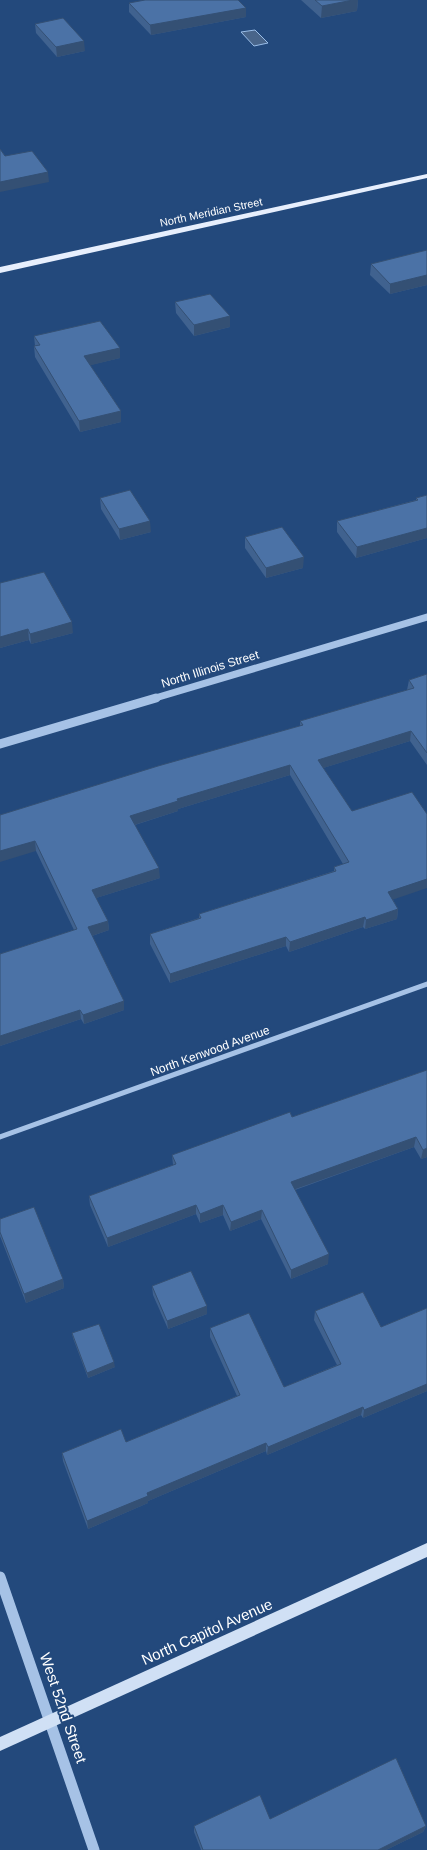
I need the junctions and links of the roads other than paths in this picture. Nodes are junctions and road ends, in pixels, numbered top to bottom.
1 (427, 176) edge
2 (0, 270) edge
3 (427, 617) edge
4 (0, 744) edge
5 (427, 984) edge
6 (0, 1137) edge
7 (427, 1550) edge
8 (0, 1577) edge
9 (50, 1721) junction
10 (0, 1744) edge
11 (94, 1850) edge

1 - 2 main road, North Meridian Street
3 - 4 street, North Illinois Street
5 - 6 street, North Kenwood Avenue
7 - 9 main road, North Capitol Avenue
8 - 9 street, West 52nd Street
9 - 10 main road, North Capitol Avenue
9 - 11 street, West 52nd Street

